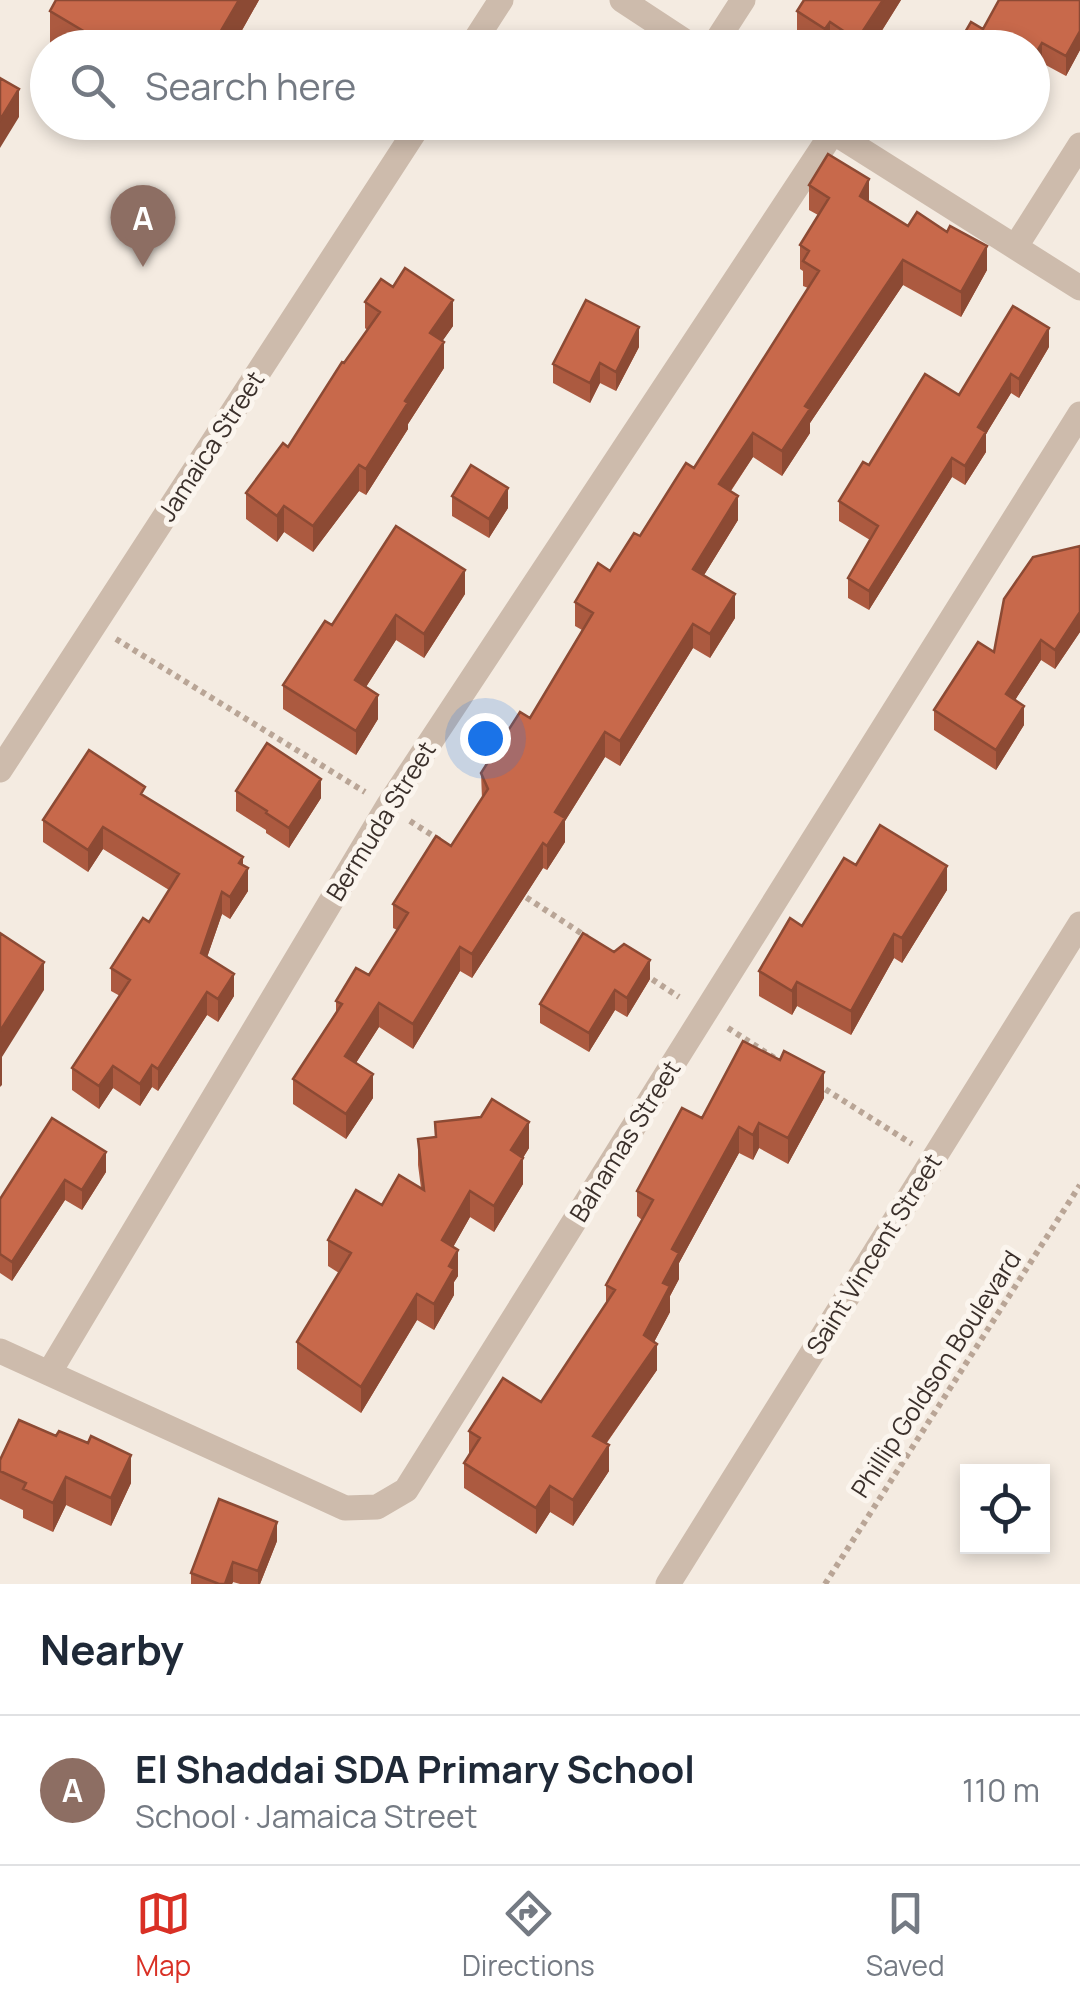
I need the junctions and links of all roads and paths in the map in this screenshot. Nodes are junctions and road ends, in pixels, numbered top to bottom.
1 (501, 0) edge
2 (622, 0) edge
3 (743, 0) edge
4 (482, 30) edge
5 (668, 30) edge
6 (724, 30) edge
7 (410, 140) edge
8 (817, 140) edge
9 (846, 140) edge
10 (1080, 145) edge
11 (1016, 246) junction
12 (1080, 288) edge
13 (1080, 414) edge
14 (94, 625) junction
15 (0, 770) edge
16 (388, 806) junction
17 (454, 850) edge
18 (504, 883) edge
19 (1080, 924) edge
20 (588, 938) edge
21 (638, 970) edge
22 (704, 1014) junction
23 (786, 1065) edge
24 (803, 1076) edge
25 (934, 1158) junction
26 (1080, 1185) edge
27 (0, 1351) edge
28 (49, 1372) junction
29 (668, 1584) edge
30 (825, 1584) edge

1 - 4 street
2 - 5 street
3 - 6 street
7 - 14 street, Jamaica Street
8 - 16 street, Bermuda Street
9 - 11 street
10 - 11 street
11 - 12 street
13 - 22 street, Bahamas Street
14 - 15 street, Jamaica Street
14 - 16 path
16 - 17 path
16 - 28 street, Bermuda Street
18 - 20 path
19 - 25 street, Saint Vincent Street
21 - 22 path
22 - 23 path
22 - 28 street, Bahamas Street
24 - 25 path
25 - 29 street, Saint Vincent Street
26 - 30 path, Phillip Goldson Boulevard
27 - 28 street, Bahamas Street

